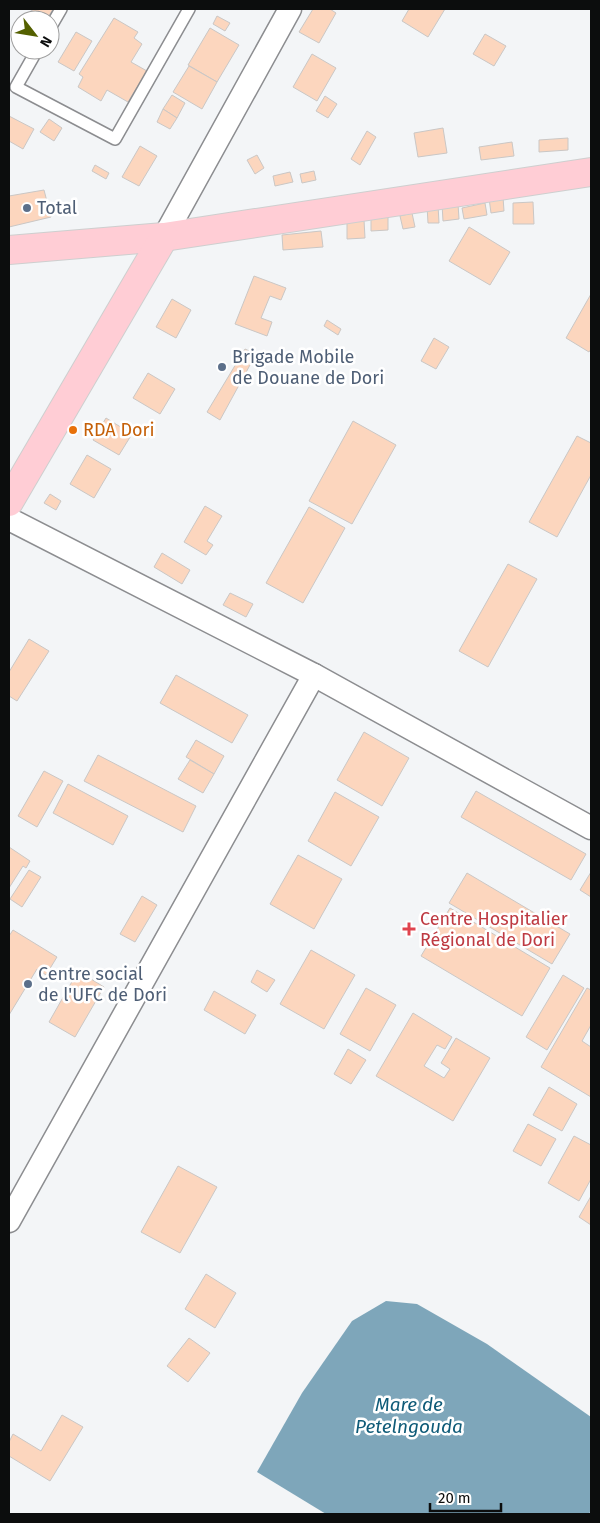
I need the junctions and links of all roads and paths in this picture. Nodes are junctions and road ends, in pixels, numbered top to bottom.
1 (189, 9) edge
2 (290, 9) edge
3 (31, 60) edge
4 (591, 172) edge
5 (164, 237) junction
6 (9, 250) edge
7 (9, 502) edge
8 (9, 519) edge
9 (314, 675) junction
10 (591, 828) edge
11 (9, 1221) edge

1 - 3 lane
2 - 5 street
4 - 5 main road
5 - 6 main road
5 - 7 main road
8 - 9 street
9 - 10 street
9 - 11 street

